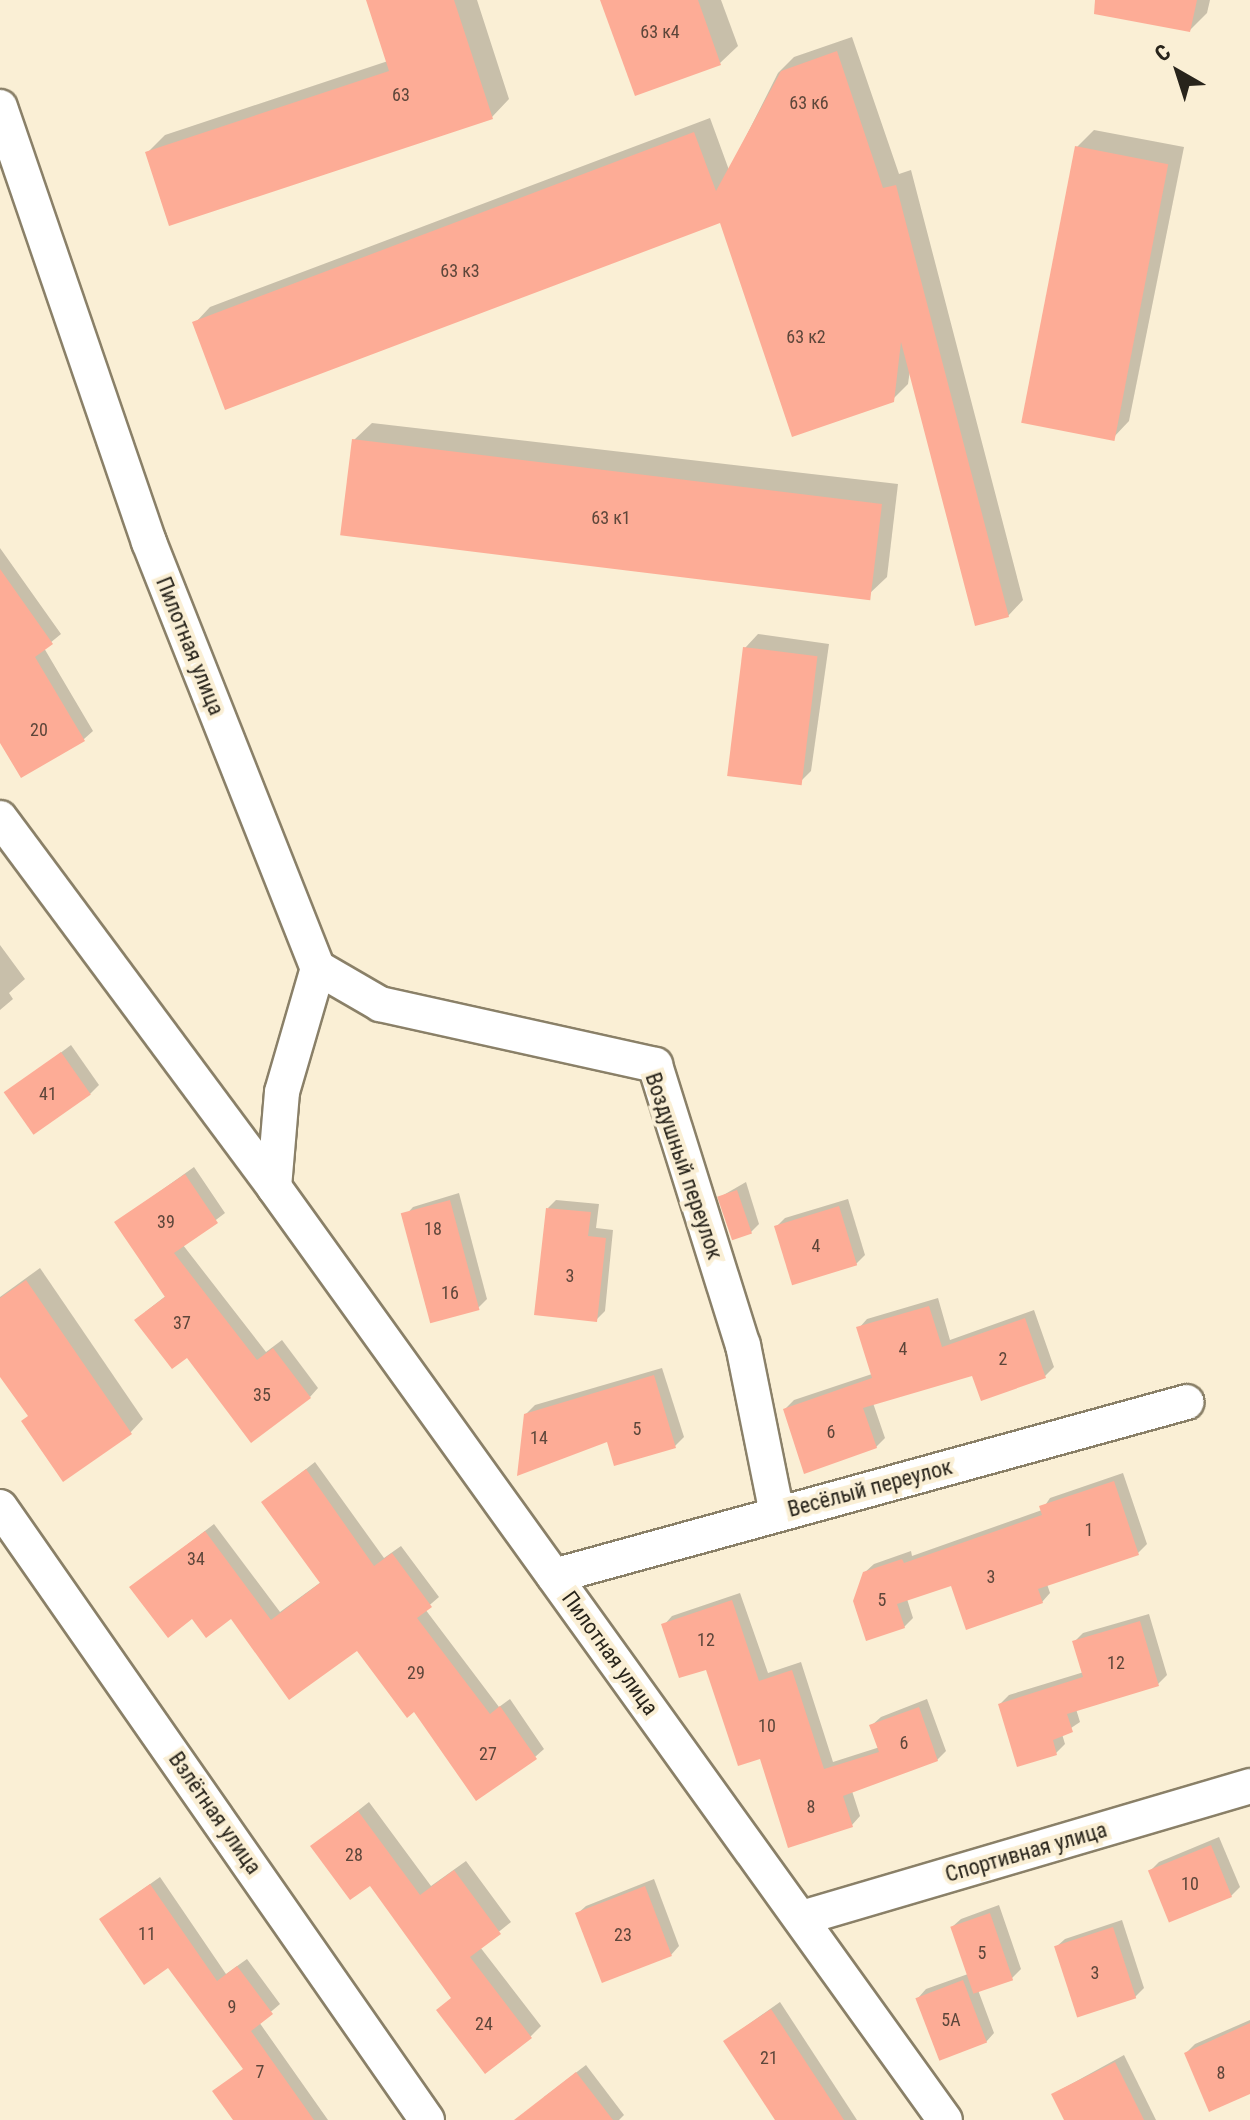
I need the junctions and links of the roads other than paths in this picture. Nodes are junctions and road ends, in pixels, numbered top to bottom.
1 (0, 107) edge
2 (0, 818) edge
3 (318, 968) junction
4 (274, 1187) junction
5 (1187, 1402) dead end
6 (0, 1507) edge
7 (777, 1513) junction
8 (554, 1576) junction
9 (1250, 1786) edge
10 (802, 1918) junction
11 (427, 2120) edge
12 (945, 2120) edge

1 - 3 street, Пилотная улица
2 - 4 street, Пилотная улица
3 - 4 street
3 - 7 street, Воздушный переулок
4 - 8 street, Пилотная улица
5 - 7 street, Весёлый переулок
6 - 11 street, Взлётная улица
7 - 8 street, Весёлый переулок
8 - 10 street, Пилотная улица
9 - 10 street, Спортивная улица
10 - 12 street, Пилотная улица

